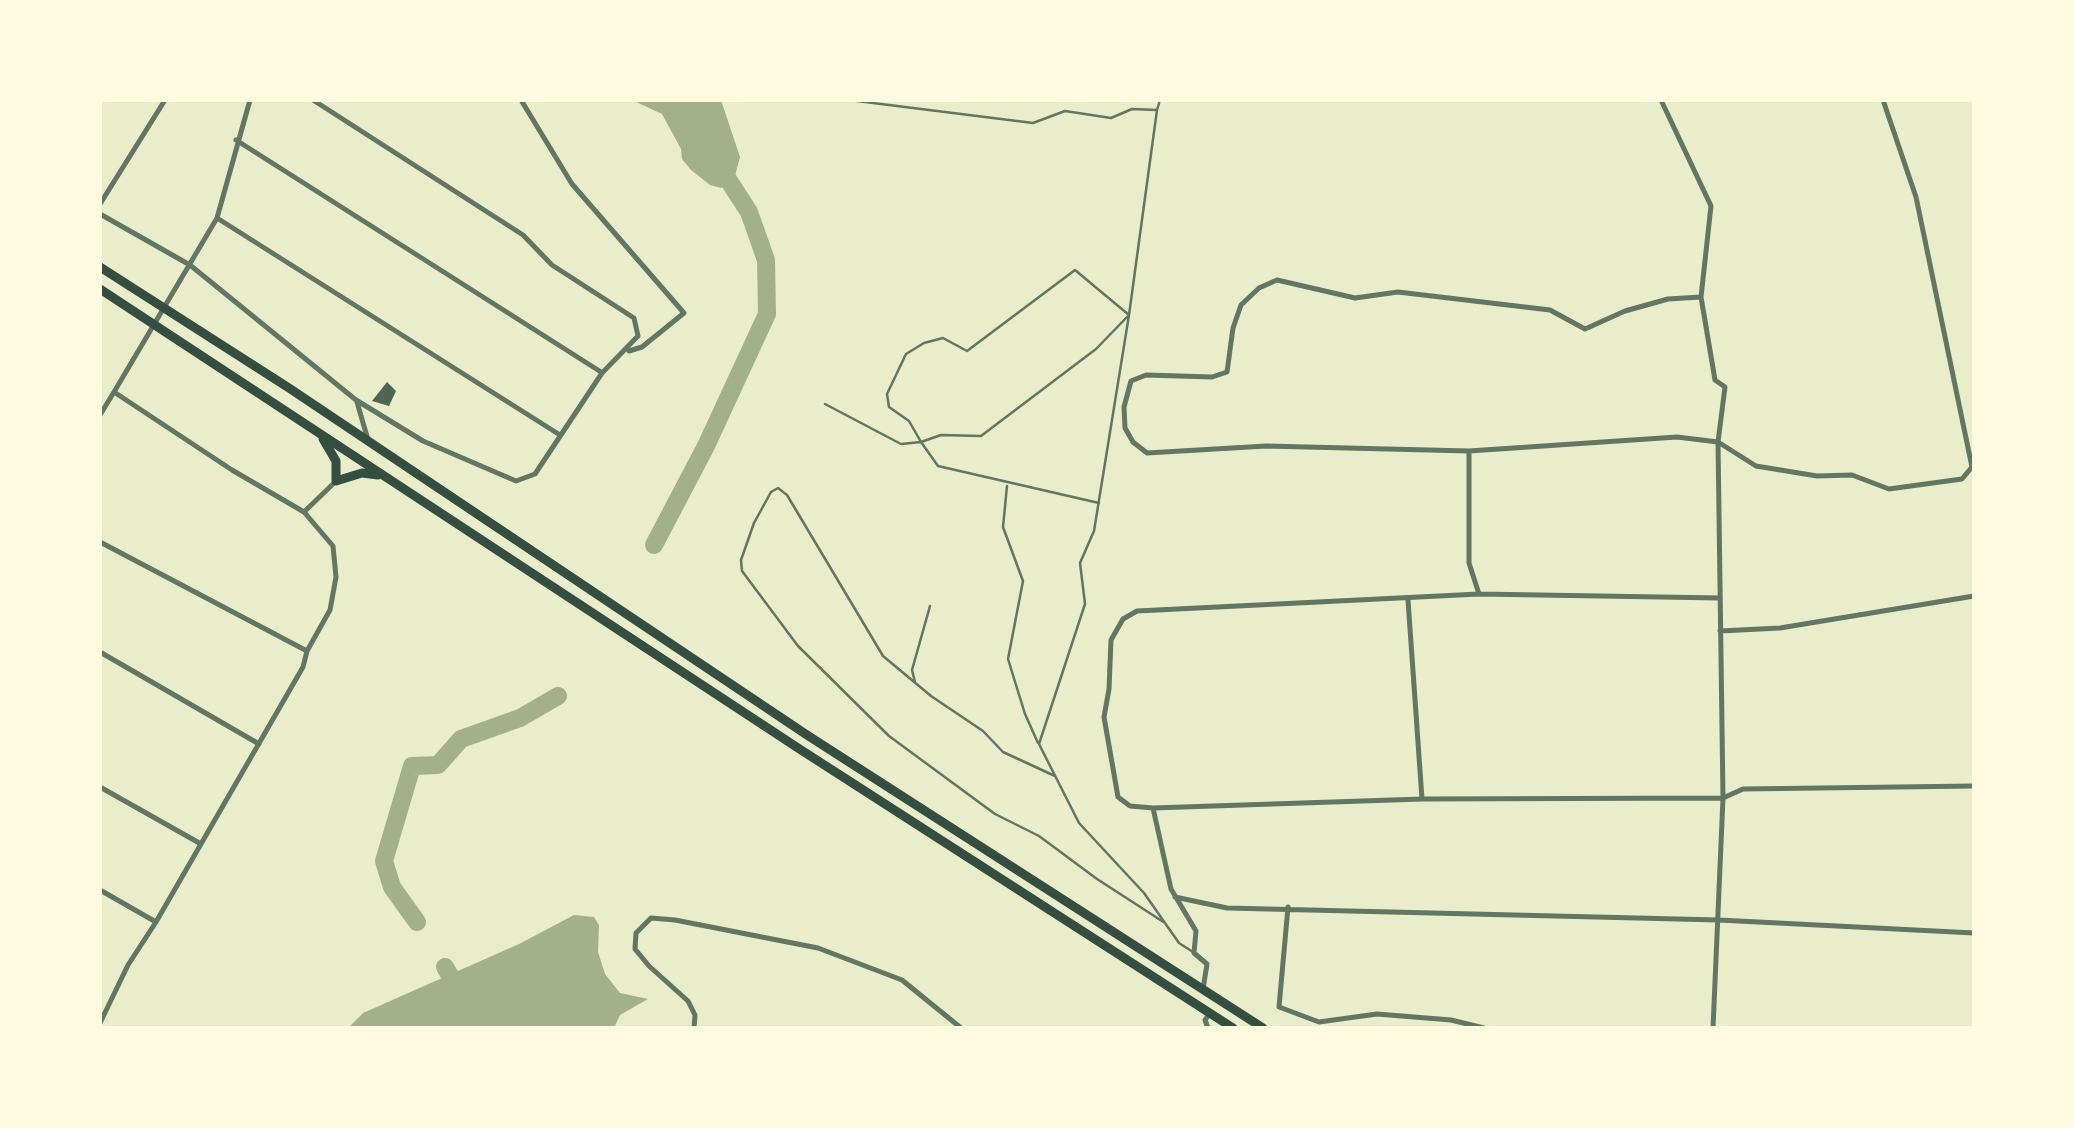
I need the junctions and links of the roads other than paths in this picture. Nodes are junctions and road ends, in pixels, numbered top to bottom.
1 (165, 100) edge
2 (250, 100) edge
3 (313, 100) edge
4 (521, 100) edge
5 (849, 100) edge
6 (1160, 100) edge
7 (1661, 100) edge
8 (1883, 100) edge
9 (1157, 110) junction
10 (236, 140) junction
11 (100, 204) edge
12 (100, 214) edge
13 (217, 218) junction
14 (190, 265) junction
15 (100, 267) edge
16 (100, 289) edge
17 (1701, 297) junction
18 (1129, 316) junction
19 (625, 352) junction
20 (602, 372) junction
21 (114, 392) junction
22 (356, 400) junction
23 (825, 404) dead end
24 (100, 415) edge
25 (560, 434) junction
26 (321, 436) junction
27 (369, 442) junction
28 (921, 442) junction
29 (1718, 442) junction
30 (1469, 451) junction
31 (1972, 467) edge
32 (381, 475) junction
33 (336, 481) junction
34 (1007, 484) junction
35 (1098, 503) junction
36 (304, 512) junction
37 (100, 542) edge
38 (1479, 594) junction
39 (1974, 596) edge
40 (1720, 598) junction
41 (1408, 600) junction
42 (930, 606) dead end
43 (1719, 632) junction
44 (100, 652) edge
45 (307, 652) junction
46 (915, 682) junction
47 (259, 744) junction
48 (1039, 744) junction
49 (1056, 776) junction
50 (1974, 786) edge
51 (100, 787) edge
52 (1723, 798) junction
53 (1422, 799) junction
54 (1153, 808) junction
55 (201, 844) junction
56 (100, 890) edge
57 (1175, 897) junction
58 (1288, 907) junction
59 (1719, 920) junction
60 (156, 922) junction
61 (1165, 923) junction
62 (1974, 933) edge
63 (1194, 953) junction
64 (1203, 989) junction
65 (1208, 1020) edge
66 (100, 1024) edge
67 (694, 1028) edge
68 (960, 1028) edge
69 (1233, 1028) edge
70 (1263, 1028) edge
71 (1484, 1028) edge
72 (1713, 1028) edge

1 - 11 street
2 - 10 street
3 - 19 street
4 - 19 street
5 - 9 lane
6 - 9 lane
7 - 17 street
8 - 31 street
9 - 18 lane
10 - 13 street
10 - 20 street
12 - 14 street
13 - 14 street
13 - 25 street
14 - 21 street
14 - 22 street
15 - 27 highway
16 - 26 highway
17 - 29 street
17 - 30 street
18 - 28 lane
18 - 28 lane
18 - 35 lane
19 - 20 street
20 - 25 street
21 - 24 street
21 - 36 street
22 - 25 street
22 - 27 street
23 - 28 lane
26 - 32 highway
26 - 33 highway
27 - 64 highway
28 - 34 lane
29 - 30 street
29 - 31 street
29 - 40 street
30 - 38 street
32 - 33 highway
32 - 65 highway
33 - 36 street
34 - 35 lane
34 - 48 lane
35 - 48 lane
36 - 45 street
37 - 45 street
38 - 40 street
38 - 41 street
39 - 43 street
40 - 43 street
41 - 53 street
41 - 54 street
42 - 46 lane
43 - 52 street
44 - 47 street
45 - 47 street
46 - 49 lane
46 - 61 lane
47 - 55 street
48 - 49 lane
49 - 61 lane
50 - 52 street
51 - 55 street
52 - 53 street
52 - 59 street
53 - 54 street
54 - 57 street
55 - 60 street
56 - 60 street
57 - 58 street
57 - 63 street
58 - 59 street
58 - 71 street
59 - 62 street
59 - 72 street
60 - 66 street
61 - 63 lane
63 - 64 street
64 - 70 highway
65 - 69 highway
67 - 68 street

